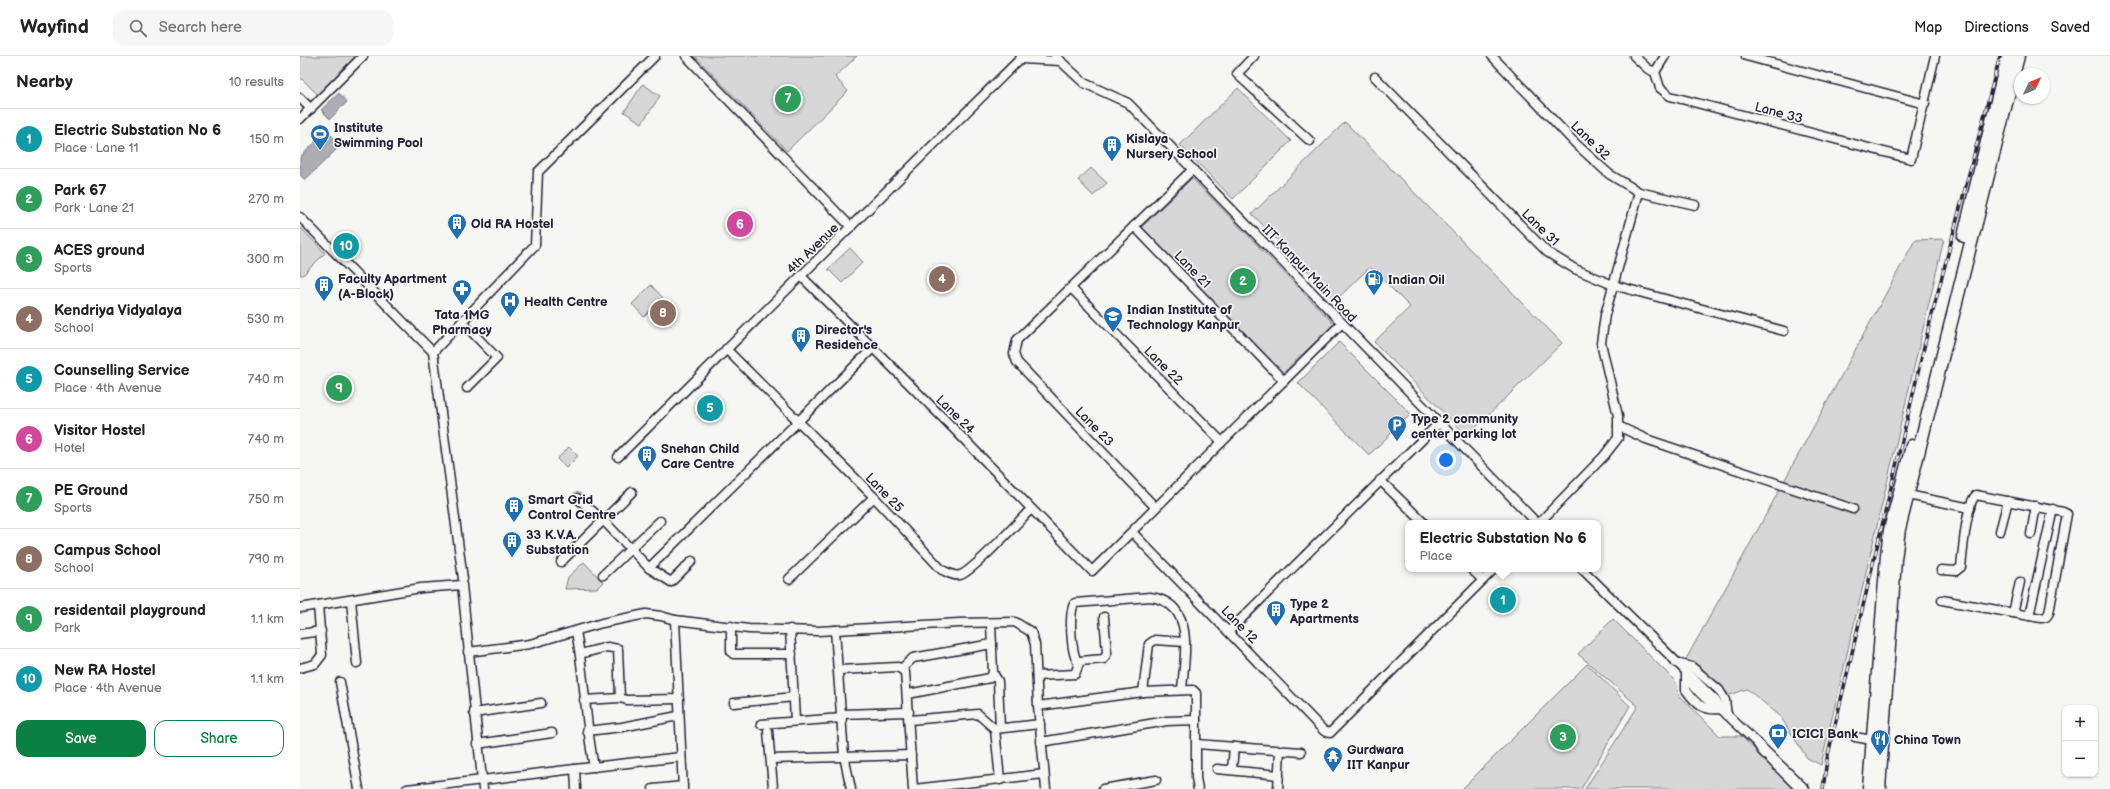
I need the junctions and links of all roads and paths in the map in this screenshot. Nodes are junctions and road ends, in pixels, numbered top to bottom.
1 (363, 56) edge
2 (655, 56) edge
3 (686, 56) edge
4 (1254, 56) edge
5 (1492, 56) edge
6 (1634, 56) edge
7 (1665, 56) edge
8 (1746, 56) edge
9 (1935, 56) edge
10 (2008, 56) edge
11 (2018, 56) edge
12 (1022, 57) edge
13 (1059, 58) edge
14 (1655, 72) junction
15 (1375, 76) dead end
16 (300, 98) edge
17 (1925, 104) junction
18 (311, 109) junction
19 (300, 119) edge
20 (1310, 140) dead end
21 (1193, 169) junction
22 (1639, 192) junction
23 (1695, 205) dead end
24 (300, 217) edge
25 (1134, 226) junction
26 (851, 227) junction
27 (801, 276) junction
28 (1613, 285) junction
29 (1071, 288) junction
30 (462, 322) junction
31 (1342, 323) junction
32 (1784, 331) dead end
33 (873, 348) junction
34 (726, 349) junction
35 (432, 352) junction
36 (1284, 381) junction
37 (467, 388) dead end
38 (799, 421) junction
39 (1440, 422) junction
40 (1618, 426) junction
41 (1222, 442) junction
42 (618, 457) dead end
43 (1380, 480) junction
44 (632, 492) dead end
45 (1908, 495) junction
46 (874, 497) junction
47 (577, 498) dead end
48 (2008, 501) junction
49 (2036, 506) junction
50 (1155, 507) junction
51 (1970, 508) junction
52 (1031, 509) junction
53 (1852, 509) dead end
54 (2053, 510) junction
55 (603, 520) junction
56 (1421, 520) edge
57 (1535, 520) edge
58 (1541, 520) edge
59 (660, 521) dead end
60 (2000, 531) dead end
61 (1132, 532) junction
62 (2031, 534) dead end
63 (631, 548) junction
64 (692, 561) dead end
65 (561, 562) dead end
66 (649, 568) junction
67 (1941, 570) dead end
68 (1474, 572) edge
69 (1491, 572) edge
70 (1585, 572) edge
71 (603, 574) dead end
72 (789, 578) dead end
73 (463, 579) dead end
74 (1483, 580) junction
75 (2020, 582) dead end
76 (351, 600) junction
77 (1942, 600) dead end
78 (318, 605) junction
79 (300, 608) edge
80 (2013, 613) junction
81 (2029, 616) junction
82 (1104, 617) dead end
83 (675, 620) junction
84 (991, 623) junction
85 (732, 626) junction
86 (790, 629) junction
87 (835, 630) junction
88 (321, 631) junction
89 (1230, 631) junction
90 (576, 632) junction
91 (300, 634) edge
92 (1185, 642) junction
93 (992, 644) junction
94 (468, 652) junction
95 (580, 654) junction
96 (792, 654) junction
97 (1078, 662) junction
98 (357, 663) dead end
99 (1676, 663) junction
100 (300, 668) edge
101 (901, 669) junction
102 (839, 670) junction
103 (993, 673) junction
104 (1686, 673) junction
105 (1037, 676) junction
106 (340, 682) dead end
107 (1182, 690) junction
108 (1143, 692) junction
109 (908, 694) junction
110 (794, 697) junction
111 (620, 698) junction
112 (679, 699) junction
113 (584, 700) junction
114 (541, 703) dead end
115 (734, 703) dead end
116 (1038, 706) junction
117 (1721, 709) junction
118 (474, 713) junction
119 (1727, 715) junction
120 (678, 716) junction
121 (842, 716) junction
122 (910, 716) junction
123 (795, 720) junction
124 (1196, 720) junction
125 (761, 724) dead end
126 (1040, 724) junction
127 (997, 728) junction
128 (587, 731) junction
129 (768, 731) dead end
130 (552, 733) dead end
131 (1854, 737) dead end
132 (1872, 740) junction
133 (1041, 742) junction
134 (1757, 743) junction
135 (478, 744) junction
136 (1197, 744) junction
137 (1234, 747) junction
138 (1280, 750) junction
139 (1301, 752) dead end
140 (912, 755) junction
141 (844, 756) junction
142 (681, 757) junction
143 (771, 759) junction
144 (594, 767) junction
145 (575, 769) junction
146 (1217, 769) dead end
147 (1232, 769) junction
148 (1044, 774) junction
149 (1279, 775) junction
150 (482, 780) junction
151 (1000, 780) junction
152 (1156, 780) dead end
153 (773, 786) dead end
154 (426, 788) edge
155 (683, 788) edge
156 (359, 789) edge
157 (407, 789) edge
158 (483, 789) edge
159 (576, 789) edge
160 (653, 789) edge
161 (851, 789) edge
162 (914, 789) edge
163 (923, 789) edge
164 (1046, 789) edge
165 (1103, 789) edge
166 (1198, 789) edge
167 (1278, 789) edge
168 (1800, 789) edge
169 (1805, 789) edge
170 (1869, 789) edge
171 (1878, 789) edge

1 - 18 street
2 - 30 street
3 - 26 street
4 - 20 street
5 - 22 street, Lane 32
6 - 14 street
7 - 14 street
8 - 17 street
9 - 17 street
10 - 132 highway
11 - 45 highway
12 - 13 street
12 - 26 street, 4th Avenue
13 - 21 street, IIT Kanpur Main Road
14 - 17 street, Lane 33
15 - 28 street, Lane 31
16 - 18 street
18 - 19 street
21 - 25 street
21 - 31 street, IIT Kanpur Main Road
22 - 23 street, Lane 32
22 - 28 street
24 - 35 street
25 - 29 street
25 - 36 street, Lane 21
26 - 27 street, 4th Avenue
27 - 33 street, Lane 24
27 - 34 street, 4th Avenue
28 - 32 street, Lane 31
28 - 40 street
29 - 41 street, Lane 22
29 - 50 street, Lane 23
30 - 35 street
30 - 37 street
31 - 36 street
31 - 39 street, IIT Kanpur Main Road
33 - 38 street
33 - 52 street, Lane 24
34 - 38 street, Lane 25
34 - 42 street, 4th Avenue
35 - 73 street
36 - 41 street
38 - 46 street, Lane 25
38 - 66 street
39 - 43 street
39 - 57 street, IIT Kanpur Main Road
40 - 53 street
40 - 58 street
41 - 50 street
43 - 56 street
43 - 89 street
44 - 55 street
45 - 51 street
45 - 171 highway
46 - 52 street, Lane 25
46 - 72 street
47 - 55 street
48 - 49 street
48 - 51 street
48 - 60 street
49 - 54 street
49 - 62 street
50 - 61 street
51 - 67 street
52 - 61 street, Lane 24
54 - 81 street
54 - 81 street
55 - 63 street
55 - 65 street
59 - 63 street
61 - 89 street, Lane 12
63 - 66 street
63 - 71 street
64 - 66 street
68 - 74 street
69 - 74 street
70 - 99 street
74 - 89 street, Lane 12
75 - 80 street
76 - 78 street
76 - 94 street
76 - 98 street
77 - 80 street
78 - 79 street
78 - 88 street
80 - 81 street
82 - 97 street
83 - 85 street
83 - 90 street
83 - 112 street
84 - 87 street
84 - 93 street
84 - 105 street
85 - 86 street
85 - 96 street
86 - 87 street
86 - 96 street
87 - 102 street
88 - 91 street
88 - 100 street
90 - 94 street
90 - 95 street
92 - 97 street
92 - 107 street
92 - 108 street
93 - 101 street
93 - 103 street
94 - 118 street
95 - 111 street
95 - 113 street
96 - 110 street
97 - 105 street
99 - 104 street
99 - 119 street
101 - 102 street
101 - 109 street
102 - 121 street
103 - 109 street
103 - 127 street
104 - 117 street
104 - 117 street
105 - 116 street
106 - 156 street
107 - 108 street
107 - 124 street
108 - 116 street
109 - 122 street
110 - 115 street
110 - 123 street
111 - 112 street
111 - 113 street
112 - 120 street
113 - 128 street
114 - 118 street
116 - 126 street
117 - 119 street
118 - 135 street
119 - 134 street
120 - 128 street
120 - 142 street
121 - 122 street
121 - 123 street
121 - 141 street
122 - 127 street
122 - 140 street
123 - 125 street
124 - 133 street
124 - 136 street
126 - 127 street
126 - 133 street
127 - 151 street
128 - 144 street
129 - 143 street
130 - 135 street
131 - 132 street
132 - 170 highway
133 - 148 street
134 - 168 street
134 - 169 street
135 - 150 street
136 - 137 street
136 - 166 street
137 - 138 street
137 - 147 street
138 - 139 street
138 - 149 street
140 - 141 street
140 - 162 street
141 - 143 street
141 - 161 street
142 - 144 street
142 - 155 street
143 - 153 street
144 - 145 street
145 - 150 street
145 - 159 street
146 - 147 street
147 - 149 street
148 - 151 street
148 - 164 street
149 - 167 street
150 - 154 street
150 - 158 street
151 - 163 street
152 - 165 street
154 - 157 street
155 - 160 street
162 - 163 street

